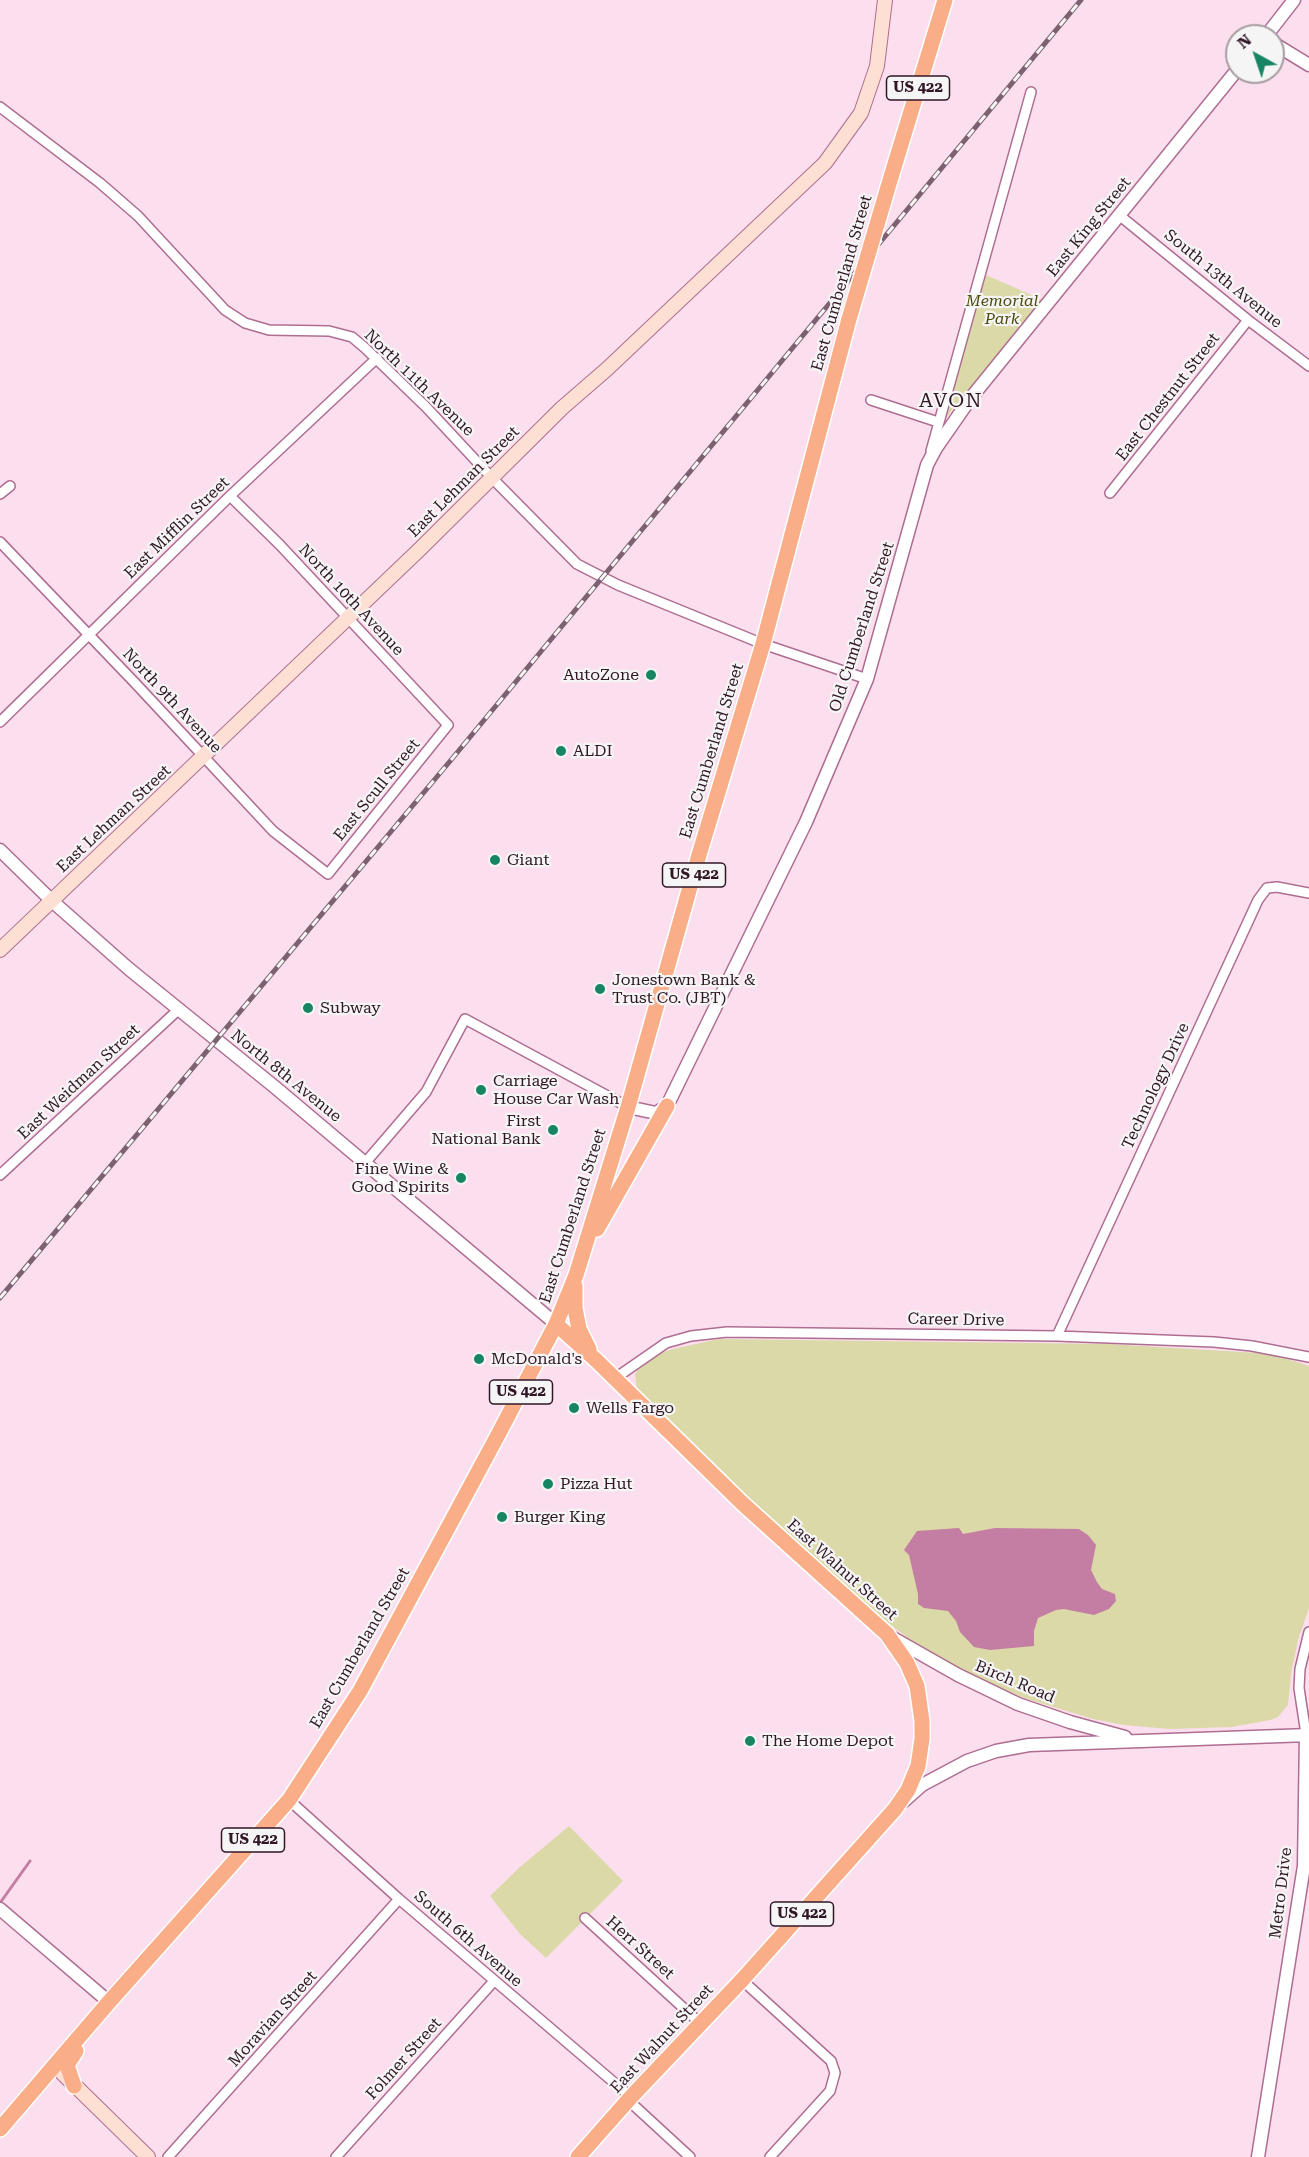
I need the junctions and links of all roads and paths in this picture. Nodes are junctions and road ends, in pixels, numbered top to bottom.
1 (885, 0) edge
2 (945, 0) edge
3 (1294, 0) edge
4 (1275, 24) edge
5 (1285, 50) edge
6 (1309, 65) edge
7 (1226, 84) edge
8 (1031, 92) dead end
9 (0, 107) edge
10 (1119, 215) junction
11 (1248, 320) junction
12 (377, 358) junction
13 (1309, 366) edge
14 (871, 400) dead end
15 (938, 422) junction
16 (927, 465) junction
17 (493, 479) junction
18 (10, 486) dead end
19 (1110, 493) dead end
20 (0, 494) edge
21 (230, 496) junction
22 (0, 542) edge
23 (348, 618) junction
24 (88, 635) junction
25 (763, 644) junction
26 (867, 679) junction
27 (0, 722) edge
28 (448, 725) joint
29 (204, 757) junction
30 (0, 850) edge
31 (328, 874) joint
32 (1309, 893) edge
33 (52, 901) junction
34 (0, 950) edge
35 (178, 1010) junction
36 (667, 1106) junction
37 (628, 1107) junction
38 (365, 1163) junction
39 (0, 1175) edge
40 (583, 1252) junction
41 (576, 1275) junction
42 (556, 1324) junction
43 (1058, 1336) junction
44 (1309, 1357) edge
45 (597, 1361) junction
46 (614, 1379) junction
47 (1309, 1632) edge
48 (886, 1634) junction
49 (1307, 1734) edge
50 (1138, 1741) junction
51 (289, 1800) junction
52 (895, 1809) junction
53 (399, 1899) junction
54 (1, 1910) edge
55 (585, 1918) dead end
56 (742, 1980) junction
57 (494, 1981) junction
58 (109, 2002) junction
59 (700, 2024) junction
60 (55, 2066) junction
61 (74, 2086) junction
62 (630, 2098) junction
63 (0, 2129) edge
64 (148, 2157) edge
65 (168, 2157) edge
66 (336, 2157) edge
67 (578, 2157) edge
68 (690, 2157) edge
69 (770, 2157) edge
70 (1258, 2157) edge

1 - 17 main road, East Lehman Street
2 - 25 highway, East Cumberland Street / US 422, bridge
3 - 4 street
5 - 6 street
7 - 10 street, East King Street
8 - 15 street, Old Cumberland Street
9 - 12 street, North 11th Avenue
10 - 11 street, South 13th Avenue
10 - 16 street, East King Street
11 - 13 street, South 13th Avenue
11 - 19 street, East Chestnut Street
12 - 17 street, North 11th Avenue
12 - 21 street, East Mifflin Street
14 - 15 street
15 - 16 street, Old Cumberland Street
16 - 26 street, Old Cumberland Street
17 - 23 main road, East Lehman Street
17 - 25 street, North 11th Avenue
18 - 20 street
21 - 23 street, North 10th Avenue
21 - 24 street, East Mifflin Street
22 - 24 street, North 9th Avenue
23 - 28 street, North 10th Avenue
23 - 29 main road, East Lehman Street
24 - 27 street, East Mifflin Street
24 - 29 street, North 9th Avenue
25 - 26 street, North 11th Avenue
25 - 37 highway, East Cumberland Street / US 422
26 - 36 street, Old Cumberland Street
28 - 31 street, East Scull Street
29 - 31 street, North 9th Avenue
29 - 33 main road, East Lehman Street
30 - 33 street, North 8th Avenue
32 - 43 street, Technology Drive
33 - 34 main road, East Lehman Street
33 - 35 street, North 8th Avenue
35 - 38 street, North 8th Avenue
35 - 39 street, East Weidman Street
36 - 37 street
36 - 40 highway
37 - 38 street
37 - 40 highway, East Cumberland Street / US 422
38 - 42 street, North 8th Avenue
40 - 41 highway, East Cumberland Street / US 422
41 - 42 highway, East Cumberland Street / US 422
41 - 45 highway, US 422
42 - 45 highway, East Walnut Street
42 - 51 highway, East Cumberland Street / US 422
43 - 44 street, Career Drive
43 - 46 street, Career Drive
45 - 46 highway, East Walnut Street / US 422
46 - 48 highway, East Walnut Street / US 422
47 - 49 street, Metro Drive
48 - 50 street, Birch Road
48 - 52 highway, East Walnut Street / US 422
49 - 50 street, Birch Road
49 - 70 street, Metro Drive
50 - 52 street, Birch Road
51 - 53 street, South 6th Avenue
51 - 58 highway, East Cumberland Street / US 422
52 - 56 highway, East Walnut Street / US 422
53 - 57 street, South 6th Avenue
53 - 65 street, Moravian Street
54 - 58 street
55 - 59 street, Herr Street
56 - 59 highway, East Walnut Street / US 422
56 - 69 street
57 - 62 street, South 6th Avenue
57 - 66 street, Folmer Street
58 - 60 highway, East Cumberland Street / US 422
58 - 61 highway
59 - 62 highway, East Walnut Street / US 422
60 - 61 main road
60 - 63 highway, East Cumberland Street / US 422
61 - 64 main road
62 - 67 highway, East Walnut Street / US 422
62 - 68 street, South 6th Avenue

